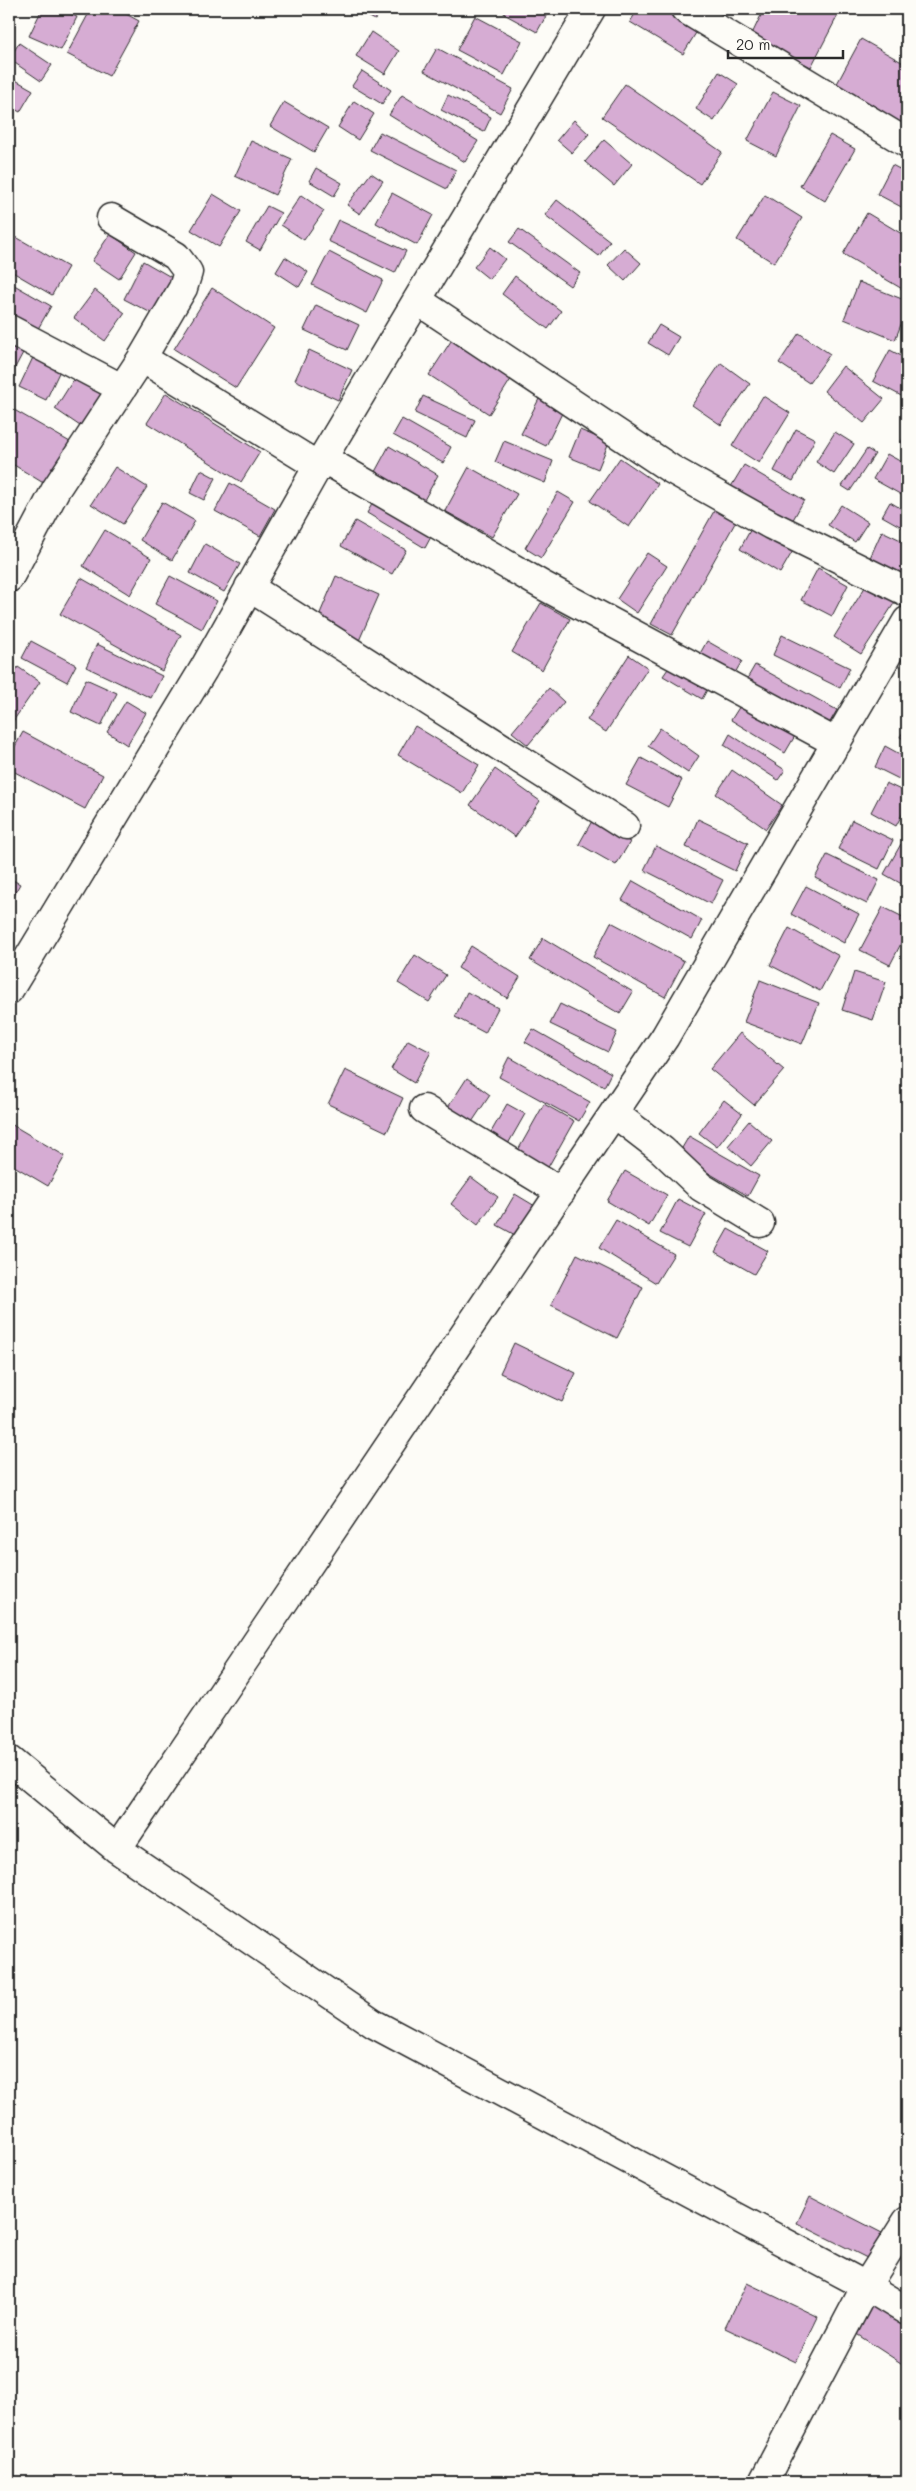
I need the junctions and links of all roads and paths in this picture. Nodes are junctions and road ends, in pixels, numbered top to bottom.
1 (591, 9) edge
2 (685, 9) edge
3 (907, 143) edge
4 (111, 218) dead end
5 (417, 300) junction
6 (9, 329) edge
7 (142, 358) junction
8 (121, 388) junction
9 (321, 462) junction
10 (9, 578) edge
11 (249, 587) junction
12 (907, 592) edge
13 (907, 621) edge
14 (837, 743) junction
15 (625, 826) dead end
16 (10, 986) edge
17 (424, 1109) dead end
18 (614, 1113) junction
19 (561, 1192) junction
20 (760, 1223) dead end
21 (9, 1760) edge
22 (117, 1849) junction
23 (907, 2221) edge
24 (866, 2286) junction
25 (907, 2311) edge
26 (763, 2482) edge

1 - 5 street
2 - 3 street
4 - 7 street
5 - 9 street
5 - 12 street
6 - 8 street
7 - 8 street
7 - 9 street
8 - 10 street
9 - 11 street
9 - 14 street
11 - 15 street
11 - 16 street
13 - 14 street
14 - 18 street
17 - 19 street
18 - 19 street
18 - 20 street
19 - 22 street
21 - 22 street
22 - 24 street
23 - 24 street
24 - 25 street
24 - 26 street

